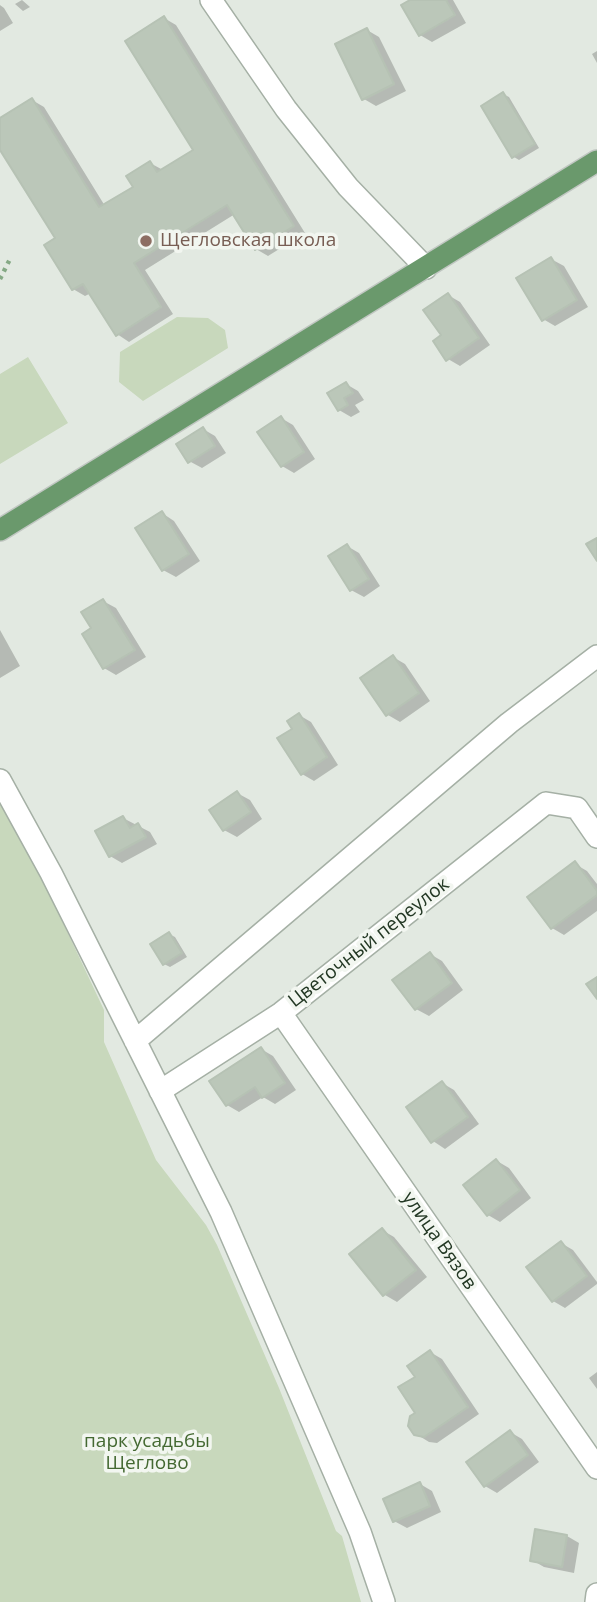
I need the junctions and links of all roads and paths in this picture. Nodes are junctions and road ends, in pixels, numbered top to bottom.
1 (211, 0) edge
2 (597, 162) edge
3 (10, 259) dead end
4 (426, 268) junction
5 (0, 279) edge
6 (0, 530) edge
7 (597, 656) edge
8 (0, 780) edge
9 (597, 836) edge
10 (281, 1013) junction
11 (135, 1041) junction
12 (160, 1091) junction
13 (597, 1468) edge
14 (597, 1594) edge
15 (384, 1602) edge
16 (596, 1602) edge

1 - 4 street
2 - 4 main road
3 - 5 path
4 - 6 main road
7 - 11 street
8 - 11 street
9 - 10 street, Цветочный переулок
10 - 12 street, Цветочный переулок
10 - 13 street, улица Вязов
11 - 12 street
12 - 15 street
14 - 16 street

